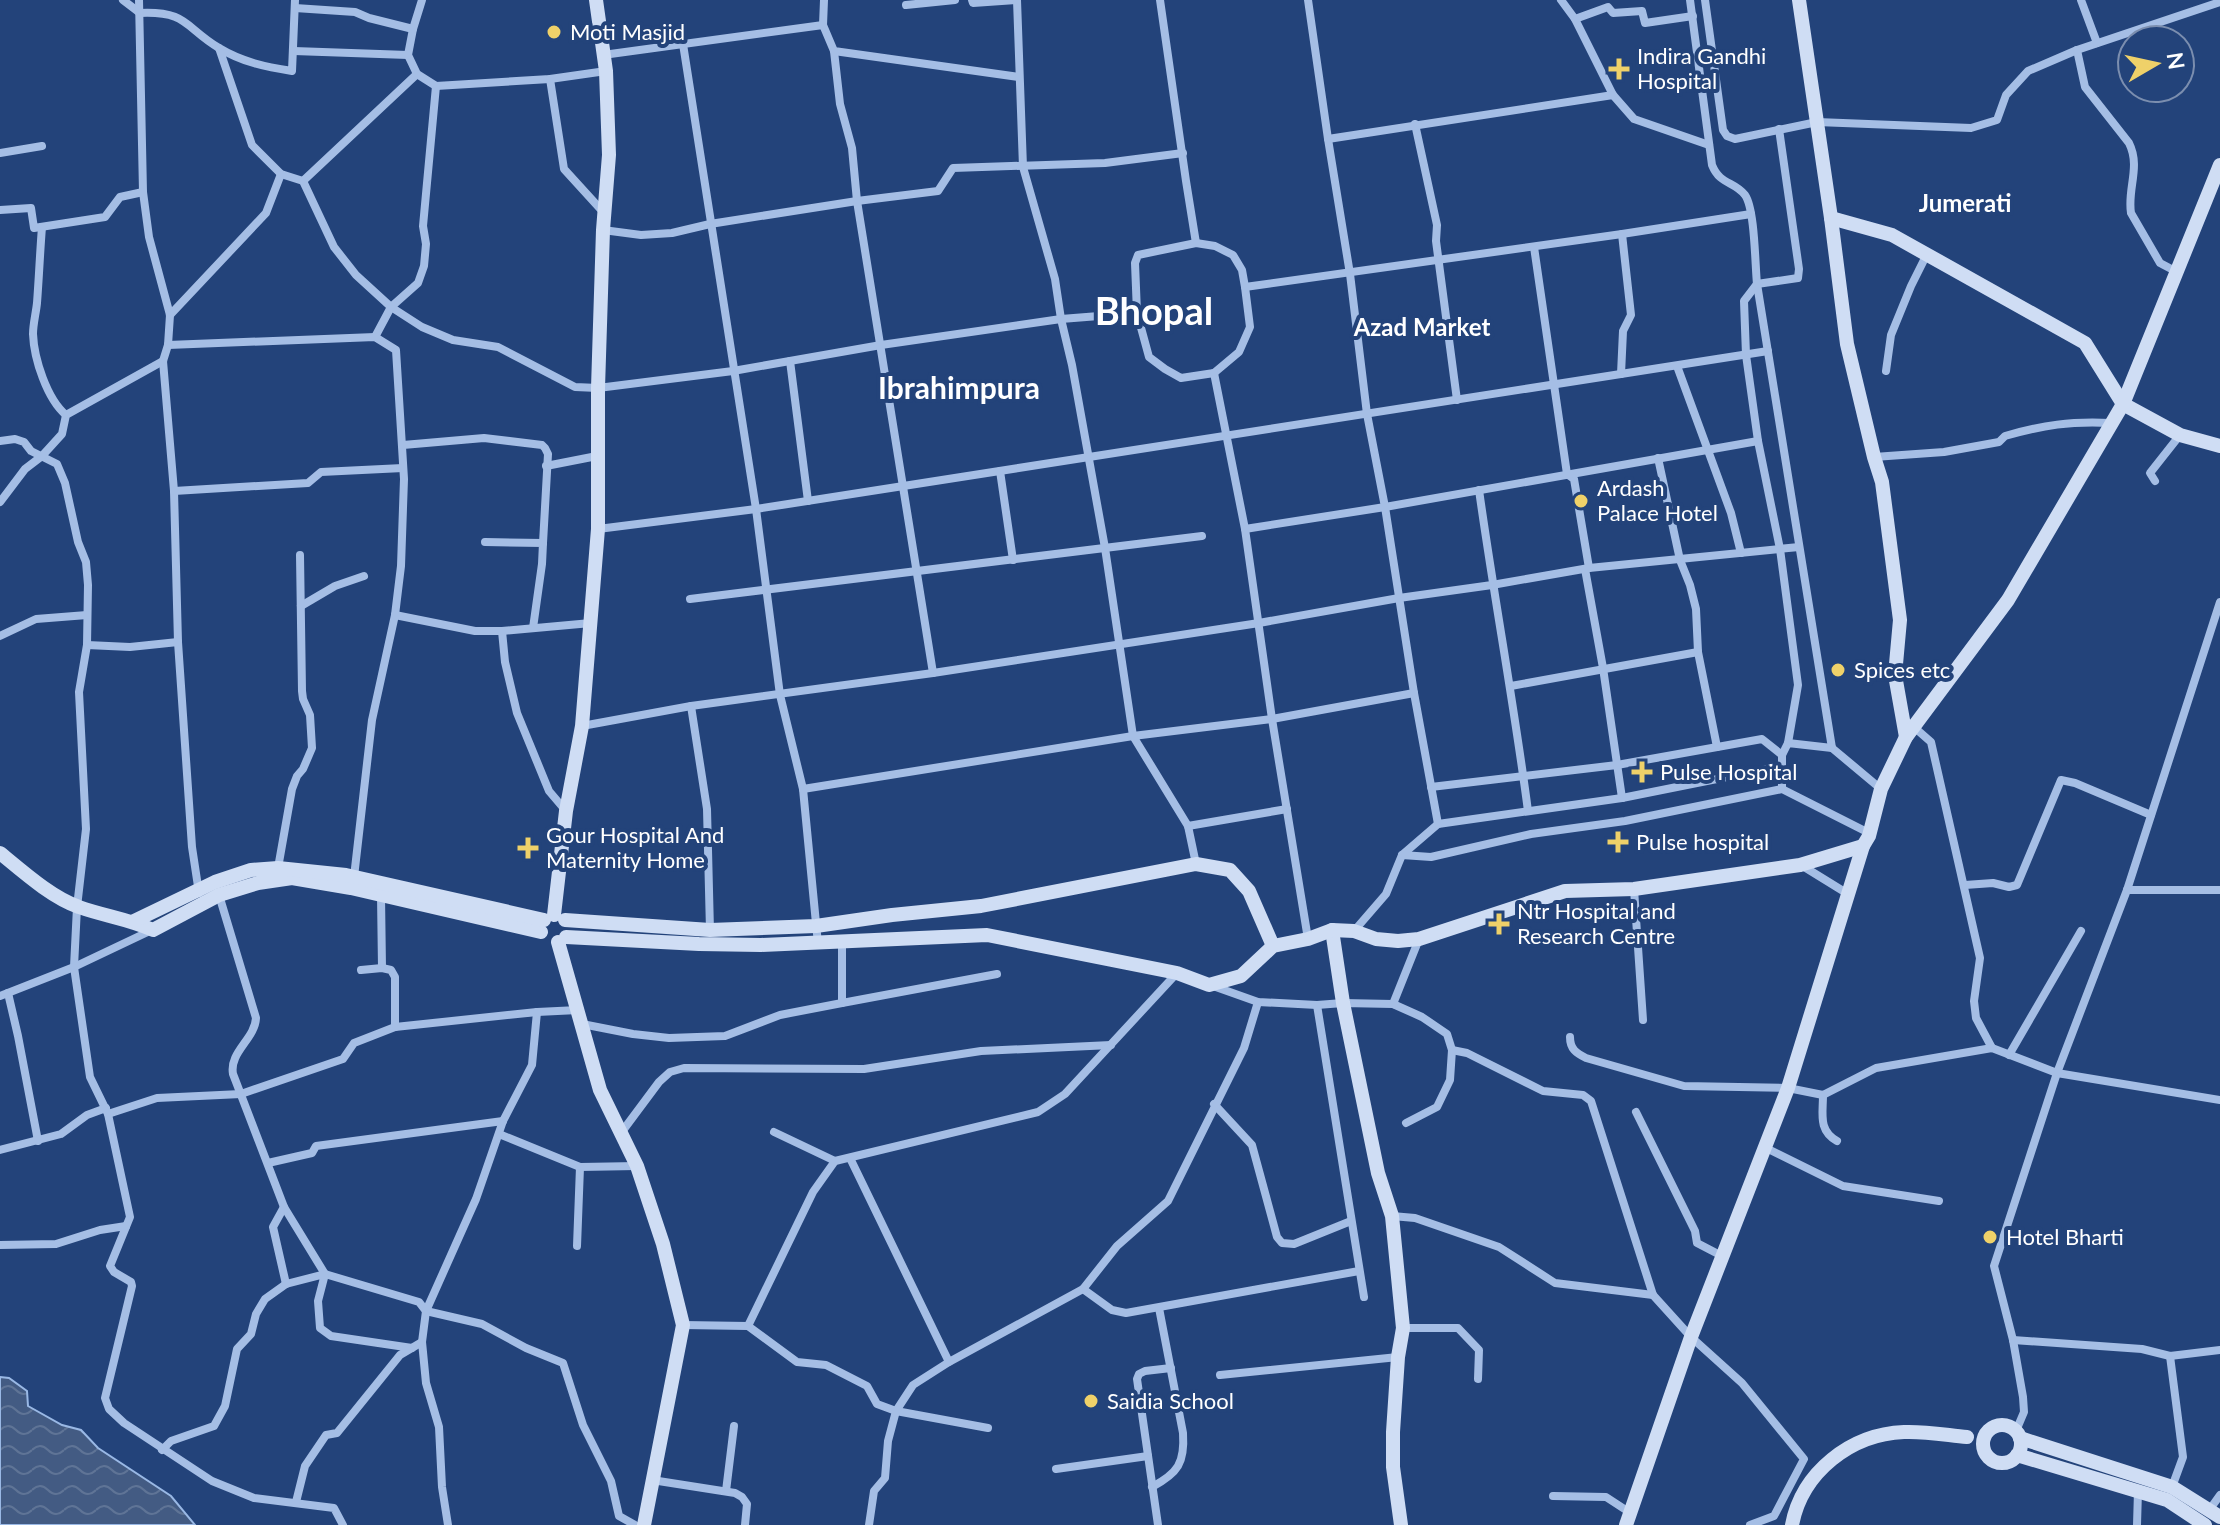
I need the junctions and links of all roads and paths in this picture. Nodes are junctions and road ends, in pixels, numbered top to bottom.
1 (123, 0) edge
2 (139, 0) edge
3 (422, 0) edge
4 (596, 0) edge
5 (824, 0) edge
6 (955, 0) edge
7 (972, 0) edge
8 (1016, 0) edge
9 (1160, 0) edge
10 (1308, 0) edge
11 (1561, 0) edge
12 (1690, 0) edge
13 (1705, 0) edge
14 (1799, 0) edge
15 (2081, 0) edge
16 (2220, 2) edge
17 (295, 4) edge
18 (1608, 4) edge
19 (906, 5) dead end
20 (140, 13) junction
21 (1693, 16) junction
22 (1575, 19) junction
23 (823, 25) junction
24 (413, 29) junction
25 (2097, 43) junction
26 (683, 44) junction
27 (219, 48) junction
28 (2077, 50) junction
29 (294, 51) junction
30 (834, 51) junction
31 (408, 55) junction
32 (603, 55) junction
33 (606, 71) junction
34 (417, 74) junction
35 (1019, 77) junction
36 (550, 79) junction
37 (436, 86) junction
38 (1613, 95) junction
39 (1817, 122) junction
40 (1415, 124) junction
41 (1779, 129) junction
42 (1328, 139) junction
43 (1709, 145) junction
44 (42, 146) dead end
45 (0, 153) edge
46 (1183, 153) junction
47 (2220, 165) edge
48 (1023, 167) junction
49 (281, 174) junction
50 (303, 181) junction
51 (143, 192) junction
52 (857, 201) junction
53 (0, 210) edge
54 (605, 214) junction
55 (1751, 214) junction
56 (1831, 218) junction
57 (710, 224) junction
58 (42, 227) junction
59 (603, 230) junction
60 (1622, 234) junction
61 (1196, 243) junction
62 (1534, 247) junction
63 (1927, 254) junction
64 (1438, 261) junction
65 (2177, 272) junction
66 (1350, 274) junction
67 (1757, 284) junction
68 (1245, 287) junction
69 (391, 307) junction
70 (1137, 313) junction
71 (170, 315) junction
72 (1061, 319) junction
73 (375, 337) junction
74 (168, 345) junction
75 (881, 345) junction
76 (1768, 351) junction
77 (1746, 355) junction
78 (163, 361) junction
79 (790, 361) junction
80 (1677, 366) junction
81 (733, 371) junction
82 (1886, 371) dead end
83 (1214, 373) junction
84 (1621, 374) junction
85 (1555, 384) junction
86 (598, 388) junction
87 (1457, 400) junction
88 (2123, 404) junction
89 (1367, 414) junction
90 (66, 415) junction
91 (2112, 423) junction
92 (1227, 434) junction
93 (2180, 435) junction
94 (0, 441) edge
95 (1758, 441) junction
96 (403, 445) junction
97 (2220, 446) edge
98 (1709, 449) junction
99 (42, 456) junction
100 (597, 456) junction
101 (1874, 457) junction
102 (1088, 458) junction
103 (1658, 458) junction
104 (546, 466) junction
105 (403, 468) junction
106 (1000, 471) junction
107 (1567, 474) junction
108 (2155, 481) dead end
109 (904, 486) junction
110 (1479, 490) junction
111 (174, 491) junction
112 (808, 501) junction
113 (0, 502) edge
114 (1385, 507) junction
115 (756, 509) junction
116 (598, 529) junction
117 (1245, 529) junction
118 (1202, 536) dead end
119 (485, 542) dead end
120 (543, 543) junction
121 (1799, 547) junction
122 (1105, 548) junction
123 (1780, 549) junction
124 (1741, 553) junction
125 (300, 555) dead end
126 (1013, 560) junction
127 (1680, 560) junction
128 (1587, 569) junction
129 (919, 571) junction
130 (364, 576) dead end
131 (1492, 585) junction
132 (765, 590) junction
133 (1399, 598) junction
134 (690, 599) dead end
135 (2220, 602) edge
136 (301, 606) junction
137 (87, 615) junction
138 (395, 615) junction
139 (591, 623) junction
140 (1259, 623) junction
141 (533, 628) junction
142 (502, 631) junction
143 (0, 636) edge
144 (178, 642) junction
145 (1118, 644) junction
146 (87, 645) junction
147 (1698, 652) junction
148 (1603, 668) junction
149 (933, 673) junction
150 (1511, 686) junction
151 (1414, 693) junction
152 (780, 695) junction
153 (691, 706) junction
154 (1272, 719) junction
155 (582, 726) junction
156 (1910, 732) junction
157 (1133, 736) junction
158 (1788, 743) junction
159 (1717, 747) junction
160 (1832, 748) junction
161 (1782, 755) junction
162 (1617, 765) junction
163 (1782, 766) junction
164 (1524, 778) junction
165 (1431, 787) junction
166 (803, 789) junction
167 (1782, 789) junction
168 (1881, 789) junction
169 (1622, 798) junction
170 (1287, 809) junction
171 (566, 811) junction
172 (1528, 811) junction
173 (2151, 815) junction
174 (1438, 824) junction
175 (1188, 826) junction
176 (1866, 839) junction
177 (0, 853) edge
178 (1402, 855) junction
179 (1196, 864) junction
180 (1800, 865) junction
181 (278, 868) junction
182 (353, 882) junction
183 (1965, 885) junction
184 (1634, 889) junction
185 (2127, 890) junction
186 (2220, 890) edge
187 (1848, 894) junction
188 (219, 895) junction
189 (381, 896) junction
190 (200, 897) junction
191 (77, 907) junction
192 (892, 915) junction
193 (134, 921) junction
194 (551, 922) junction
195 (816, 926) junction
196 (153, 930) junction
197 (1332, 930) junction
198 (1354, 931) junction
199 (2081, 931) dead end
200 (710, 937) junction
201 (893, 939) junction
202 (1308, 939) junction
203 (1419, 939) junction
204 (562, 940) junction
205 (842, 941) junction
206 (818, 944) junction
207 (1273, 946) junction
208 (74, 967) junction
209 (382, 968) junction
210 (361, 970) dead end
211 (1177, 973) junction
212 (997, 974) dead end
213 (1209, 985) junction
214 (4, 995) edge
215 (1258, 1002) junction
216 (842, 1003) junction
217 (1343, 1003) junction
218 (1393, 1004) junction
219 (1317, 1005) junction
220 (537, 1012) junction
221 (580, 1017) junction
222 (1643, 1020) dead end
223 (395, 1027) junction
224 (1570, 1037) dead end
225 (1111, 1045) junction
226 (1992, 1048) junction
227 (1452, 1050) junction
228 (2009, 1055) junction
229 (2057, 1073) junction
230 (1788, 1088) junction
231 (241, 1094) junction
232 (1823, 1095) junction
233 (2220, 1100) edge
234 (1214, 1104) junction
235 (107, 1111) junction
236 (1636, 1112) dead end
237 (503, 1121) junction
238 (1406, 1123) dead end
239 (774, 1132) dead end
240 (499, 1134) junction
241 (620, 1134) junction
242 (38, 1141) junction
243 (1837, 1141) dead end
244 (1764, 1147) junction
245 (0, 1150) edge
246 (850, 1158) junction
247 (835, 1161) junction
248 (268, 1163) junction
249 (637, 1166) junction
250 (580, 1167) junction
251 (1939, 1201) dead end
252 (284, 1207) junction
253 (1392, 1216) junction
254 (1351, 1221) junction
255 (126, 1226) junction
256 (0, 1245) edge
257 (577, 1246) dead end
258 (1722, 1256) junction
259 (1359, 1271) junction
260 (325, 1274) junction
261 (286, 1284) junction
262 (1083, 1289) junction
263 (1653, 1295) junction
264 (1364, 1297) dead end
265 (1159, 1308) junction
266 (426, 1311) junction
267 (683, 1325) junction
268 (748, 1326) junction
269 (1403, 1328) junction
270 (1691, 1337) junction
271 (2013, 1340) junction
272 (422, 1342) junction
273 (412, 1348) junction
274 (2220, 1350) edge
275 (2170, 1356) junction
276 (1398, 1357) junction
277 (949, 1362) junction
278 (1171, 1368) junction
279 (1220, 1375) dead end
280 (1478, 1379) dead end
281 (896, 1411) junction
282 (734, 1426) dead end
283 (988, 1428) dead end
284 (1989, 1431) junction
285 (2018, 1434) junction
286 (1967, 1437) junction
287 (162, 1450) junction
288 (1985, 1450) junction
289 (2017, 1455) junction
290 (1148, 1456) junction
291 (1056, 1469) dead end
292 (652, 1480) junction
293 (1152, 1487) junction
294 (2172, 1487) junction
295 (2138, 1490) junction
296 (726, 1491) junction
297 (2220, 1495) edge
298 (1553, 1496) dead end
299 (296, 1502) junction
300 (2215, 1513) edge
301 (1627, 1519) edge
302 (1793, 1523) edge
303 (343, 1525) edge
304 (448, 1525) edge
305 (635, 1525) edge
306 (644, 1525) edge
307 (745, 1525) edge
308 (869, 1525) edge
309 (1158, 1525) edge
310 (1401, 1525) edge
311 (1750, 1525) edge
312 (2137, 1525) edge
313 (2205, 1525) edge

1 - 20 street
2 - 20 street
3 - 24 street
4 - 32 street
5 - 23 street
6 - 19 street
7 - 8 street
8 - 35 street
9 - 46 street
10 - 42 street
11 - 22 street
12 - 21 street
13 - 41 street
14 - 39 street
15 - 25 street
16 - 25 street
17 - 24 street
17 - 29 street
18 - 21 street
18 - 22 street
20 - 27 street
20 - 51 street
21 - 43 street
22 - 38 street
23 - 26 street
23 - 30 street
24 - 31 street
25 - 28 street
26 - 32 street
26 - 57 street
27 - 29 street
27 - 49 street
28 - 39 street
28 - 65 street
29 - 31 street
30 - 35 street
30 - 52 street
31 - 34 street
32 - 33 street
33 - 36 street
33 - 54 street
34 - 37 street
34 - 50 street
35 - 48 street
36 - 37 street
36 - 54 street
37 - 69 street
38 - 40 street
38 - 43 street
39 - 41 street
39 - 56 street
40 - 42 street
40 - 64 street
41 - 67 street
42 - 66 street
43 - 55 street
44 - 45 street
46 - 48 street
46 - 61 street
47 - 65 street
48 - 52 street
48 - 72 street
49 - 50 street
49 - 71 street
50 - 69 street
51 - 58 street
51 - 71 street
52 - 57 street
52 - 75 street
53 - 58 street
54 - 59 street
55 - 60 street
55 - 67 street
56 - 63 street
56 - 101 street
57 - 59 street
57 - 81 street
58 - 90 street
59 - 86 street
60 - 62 street
60 - 84 street
61 - 68 street
61 - 70 street
62 - 64 street
62 - 85 street
63 - 82 street
63 - 88 street
64 - 66 street
64 - 87 street
65 - 88 street
66 - 68 street
66 - 89 street
67 - 76 street
67 - 77 street
68 - 83 street
69 - 73 street
69 - 86 street
70 - 72 street
70 - 83 street
71 - 74 street
72 - 75 street
72 - 102 street
73 - 74 street
73 - 96 street
74 - 78 street
75 - 79 street
75 - 109 street
76 - 77 street
76 - 121 street
77 - 80 street
77 - 95 street
78 - 90 street
78 - 111 street
79 - 81 street
79 - 112 street
80 - 84 street
80 - 98 street
81 - 86 street
81 - 115 street
83 - 92 street
84 - 85 street
85 - 87 street
85 - 107 street
86 - 100 street
87 - 89 street
88 - 91 street
88 - 93 street
89 - 92 street
89 - 114 street
90 - 99 street
91 - 101 street
91 - 156 street
92 - 102 street
92 - 117 street
93 - 97 street
93 - 108 street
94 - 99 street
95 - 98 street
95 - 123 street
96 - 104 street
96 - 105 street
98 - 103 street
98 - 124 street
99 - 113 street
99 - 137 street
100 - 104 street
100 - 116 street
101 - 156 street
102 - 106 street
102 - 122 street
103 - 107 street
103 - 127 street
104 - 120 street
105 - 111 street
105 - 138 street
106 - 109 street
106 - 126 street
107 - 110 street
107 - 128 street
109 - 112 street
109 - 129 street
110 - 114 street
110 - 131 street
111 - 144 street
112 - 115 street
114 - 117 street
114 - 133 street
115 - 116 street
115 - 132 street
116 - 139 street
117 - 140 street
118 - 122 street
119 - 120 street
120 - 141 street
121 - 123 street
121 - 160 street
122 - 126 street
122 - 145 street
123 - 124 street
123 - 158 street
124 - 127 street
125 - 136 street
126 - 129 street
127 - 128 street
127 - 147 street
128 - 131 street
128 - 148 street
129 - 132 street
129 - 149 street
130 - 136 street
131 - 133 street
131 - 150 street
132 - 134 street
132 - 152 street
133 - 140 street
133 - 151 street
135 - 173 street
136 - 181 street
137 - 143 street
137 - 146 street
138 - 142 street
138 - 182 street
139 - 141 street
139 - 155 street
140 - 145 street
140 - 154 street
141 - 142 street
142 - 171 street
144 - 146 street
144 - 190 street
145 - 149 street
145 - 157 street
146 - 191 street
147 - 148 street
147 - 159 street
148 - 150 street
148 - 162 street
149 - 152 street
150 - 164 street
151 - 154 street
151 - 165 street
152 - 153 street
152 - 166 street
153 - 155 street
153 - 200 street
154 - 157 street
154 - 170 street
155 - 171 street
156 - 168 street
156 - 183 street
157 - 166 street
157 - 175 street
158 - 160 street
158 - 161 street
159 - 161 street
159 - 162 street
160 - 168 street
161 - 163 street
162 - 164 street
162 - 169 street
163 - 167 street
163 - 169 street
164 - 165 street
164 - 172 street
165 - 174 street
166 - 195 street
167 - 176 street
167 - 178 street
168 - 176 street
169 - 172 street
170 - 175 street
170 - 202 street
171 - 194 street
172 - 174 street
173 - 183 street
173 - 185 street
174 - 178 street
175 - 179 street
176 - 180 street
176 - 187 street
177 - 191 street
178 - 198 street
179 - 192 street
179 - 207 street
180 - 184 street
180 - 187 street
181 - 182 street
181 - 190 street
182 - 188 street
182 - 189 street
182 - 194 street
183 - 226 street
184 - 203 street
184 - 222 street
185 - 186 street
185 - 229 street
187 - 230 street
188 - 190 street
188 - 231 street
189 - 194 street
189 - 209 street
190 - 193 street
190 - 196 street
191 - 193 street
191 - 208 street
192 - 195 street
192 - 201 street
193 - 196 street
194 - 200 street
194 - 204 street
194 - 204 street
195 - 200 street
195 - 206 street
196 - 208 street
197 - 198 street
197 - 202 street
197 - 217 street
198 - 203 street
199 - 228 street
200 - 204 street
200 - 206 street
201 - 205 street
201 - 211 street
202 - 207 street
203 - 218 street
204 - 221 street
205 - 206 street
205 - 216 street
207 - 213 street
208 - 214 street
208 - 235 street
209 - 210 street
209 - 223 street
211 - 213 street
211 - 225 street
212 - 216 street
213 - 215 street
214 - 242 street
215 - 219 street
215 - 234 street
216 - 221 street
217 - 218 street
217 - 219 street
217 - 253 street
218 - 227 street
219 - 254 street
220 - 221 street
220 - 223 street
220 - 237 street
221 - 241 street
223 - 231 street
224 - 230 street
225 - 241 street
225 - 246 street
226 - 228 street
226 - 232 street
227 - 238 street
227 - 263 street
228 - 229 street
229 - 233 street
229 - 271 street
230 - 232 street
230 - 244 street
231 - 235 street
231 - 248 street
232 - 243 street
234 - 254 street
234 - 262 street
235 - 242 street
235 - 255 street
236 - 258 street
237 - 240 street
237 - 248 street
239 - 247 street
240 - 250 street
240 - 266 street
241 - 249 street
242 - 245 street
244 - 251 street
244 - 258 street
246 - 247 street
246 - 277 street
247 - 268 street
248 - 252 street
249 - 250 street
249 - 267 street
250 - 257 street
252 - 260 street
252 - 261 street
253 - 263 street
253 - 269 street
254 - 259 street
255 - 256 street
255 - 287 street
258 - 270 street
259 - 264 street
259 - 265 street
260 - 261 street
260 - 266 street
260 - 273 street
261 - 287 street
262 - 265 street
262 - 277 street
263 - 270 street
265 - 278 street
266 - 272 street
266 - 305 street
267 - 268 street
267 - 292 street
268 - 281 street
269 - 276 street
269 - 280 street
270 - 301 street
270 - 311 street
271 - 275 street
271 - 285 street
272 - 273 street
272 - 304 street
273 - 299 street
274 - 275 street
275 - 294 street
276 - 279 street
276 - 310 street
277 - 281 street
278 - 290 street
278 - 293 street
281 - 283 street
281 - 308 street
282 - 296 street
284 - 285 street
284 - 286 street
284 - 288 street
285 - 289 street
285 - 294 street
286 - 288 street
286 - 302 street
287 - 299 street
288 - 289 street
289 - 295 street
290 - 291 street
290 - 293 street
292 - 296 street
292 - 306 street
293 - 309 street
294 - 300 street
295 - 312 street
295 - 313 street
296 - 307 street
297 - 300 street
298 - 301 street
299 - 303 street

